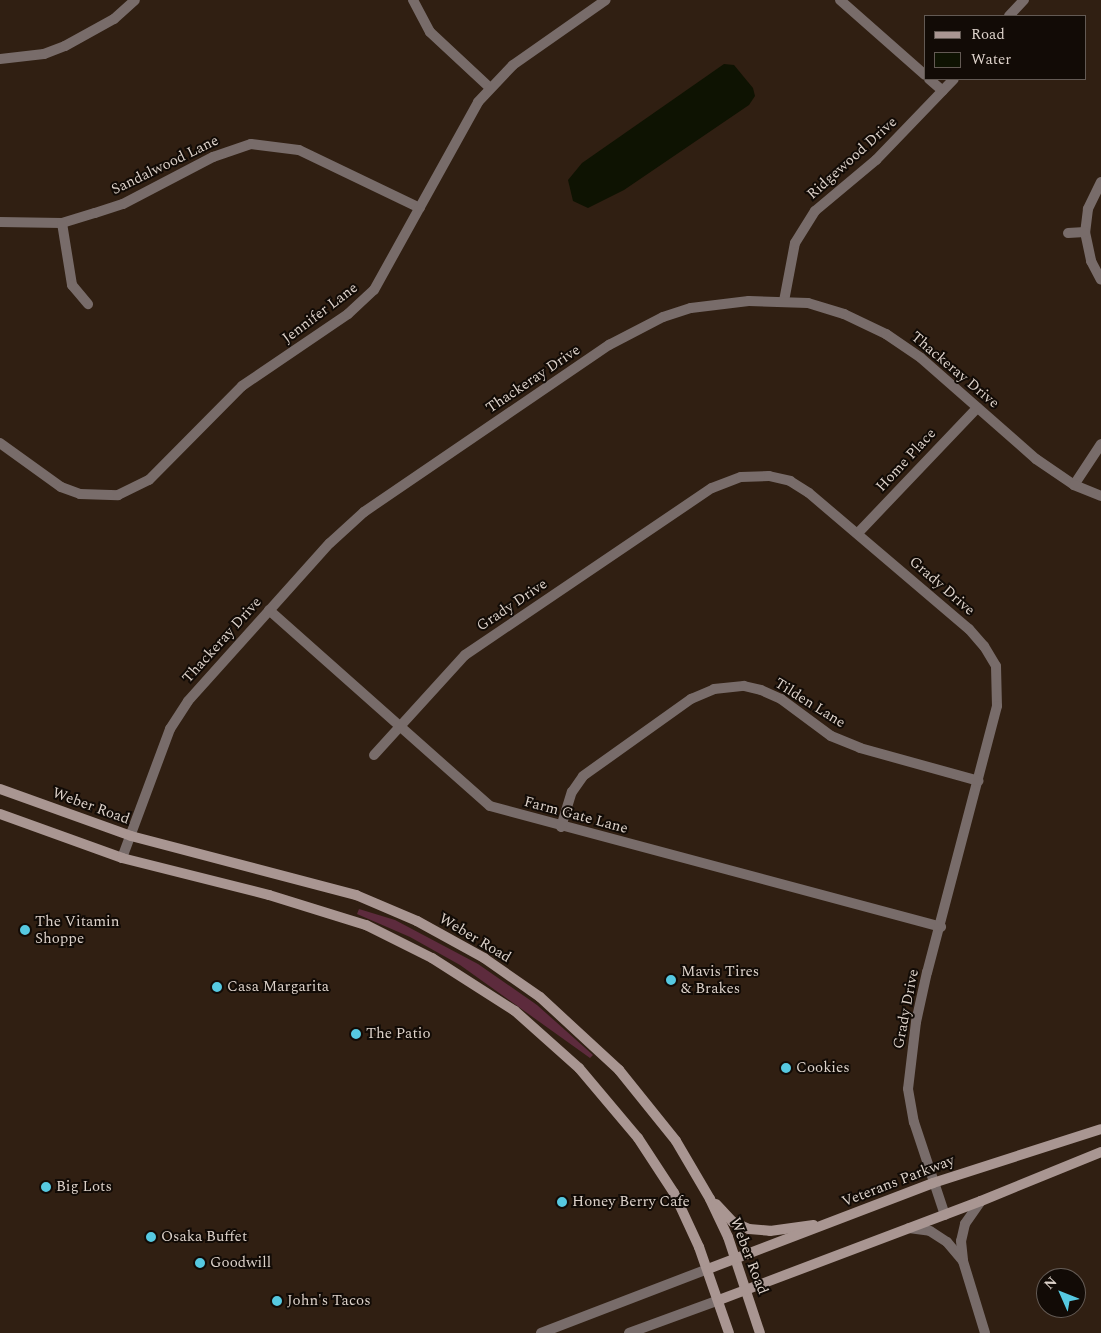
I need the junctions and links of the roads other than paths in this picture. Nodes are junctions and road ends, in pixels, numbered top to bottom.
1 (135, 0) edge
2 (413, 0) edge
3 (606, 0) edge
4 (840, 0) edge
5 (1024, 0) edge
6 (1010, 15) edge
7 (0, 59) edge
8 (924, 74) edge
9 (929, 80) edge
10 (953, 80) edge
11 (490, 88) junction
12 (943, 91) junction
13 (1101, 182) edge
14 (420, 208) junction
15 (0, 222) edge
16 (62, 223) junction
17 (1085, 232) junction
18 (1068, 233) dead end
19 (1101, 280) edge
20 (784, 301) junction
21 (88, 304) dead end
22 (977, 408) junction
23 (0, 444) edge
24 (1101, 444) edge
25 (1074, 485) junction
26 (1101, 496) edge
27 (858, 533) junction
28 (269, 610) junction
29 (398, 726) junction
30 (374, 755) dead end
31 (980, 781) junction
32 (0, 789) edge
33 (0, 814) edge
34 (561, 827) junction
35 (131, 836) junction
36 (122, 858) junction
37 (941, 928) junction
38 (1101, 1129) edge
39 (1101, 1152) edge
40 (933, 1183) junction
41 (710, 1199) junction
42 (981, 1201) junction
43 (945, 1215) junction
44 (830, 1223) junction
45 (909, 1228) junction
46 (737, 1259) junction
47 (963, 1261) junction
48 (708, 1269) junction
49 (747, 1290) junction
50 (719, 1300) junction
51 (541, 1333) edge
52 (628, 1333) edge
53 (729, 1333) edge
54 (760, 1333) edge
55 (985, 1333) edge

1 - 7 street
2 - 11 street
3 - 11 street, Jennifer Lane
4 - 8 street
5 - 6 street
9 - 12 street
10 - 12 street, Ridgewood Drive
11 - 14 street, Jennifer Lane
12 - 20 street, Ridgewood Drive
13 - 17 street
14 - 16 street, Sandalwood Lane
14 - 23 street, Jennifer Lane
15 - 16 street, Sandalwood Lane
16 - 21 street
17 - 18 street
17 - 19 street
20 - 22 street, Thackeray Drive
20 - 28 street, Thackeray Drive
22 - 25 street, Thackeray Drive
22 - 27 street, Home Place
24 - 25 street
25 - 26 street, Thackeray Drive
27 - 29 street, Grady Drive
27 - 31 street, Grady Drive
28 - 29 street, Farm Gate Lane
28 - 35 street, Thackeray Drive
29 - 30 street, Grady Drive
29 - 34 street, Farm Gate Lane
31 - 34 street, Tilden Lane
31 - 37 street, Grady Drive
32 - 35 main road, Weber Road
33 - 36 main road
34 - 37 street, Farm Gate Lane
35 - 36 street, Thackeray Drive
35 - 41 main road, Weber Road
36 - 48 main road
37 - 40 street, Grady Drive
38 - 40 main road, Veterans Parkway
39 - 42 main road
40 - 43 street, Grady Drive
40 - 44 main road, Veterans Parkway
41 - 44 main road
41 - 46 main road, Weber Road
42 - 43 main road
42 - 47 street
43 - 45 main road
44 - 46 main road, Veterans Parkway
45 - 47 street
45 - 49 main road
46 - 48 main road, Veterans Parkway
46 - 49 main road, Weber Road
47 - 55 street
48 - 50 main road
48 - 51 street
49 - 50 main road
49 - 54 main road, Weber Road
50 - 52 street
50 - 53 main road

